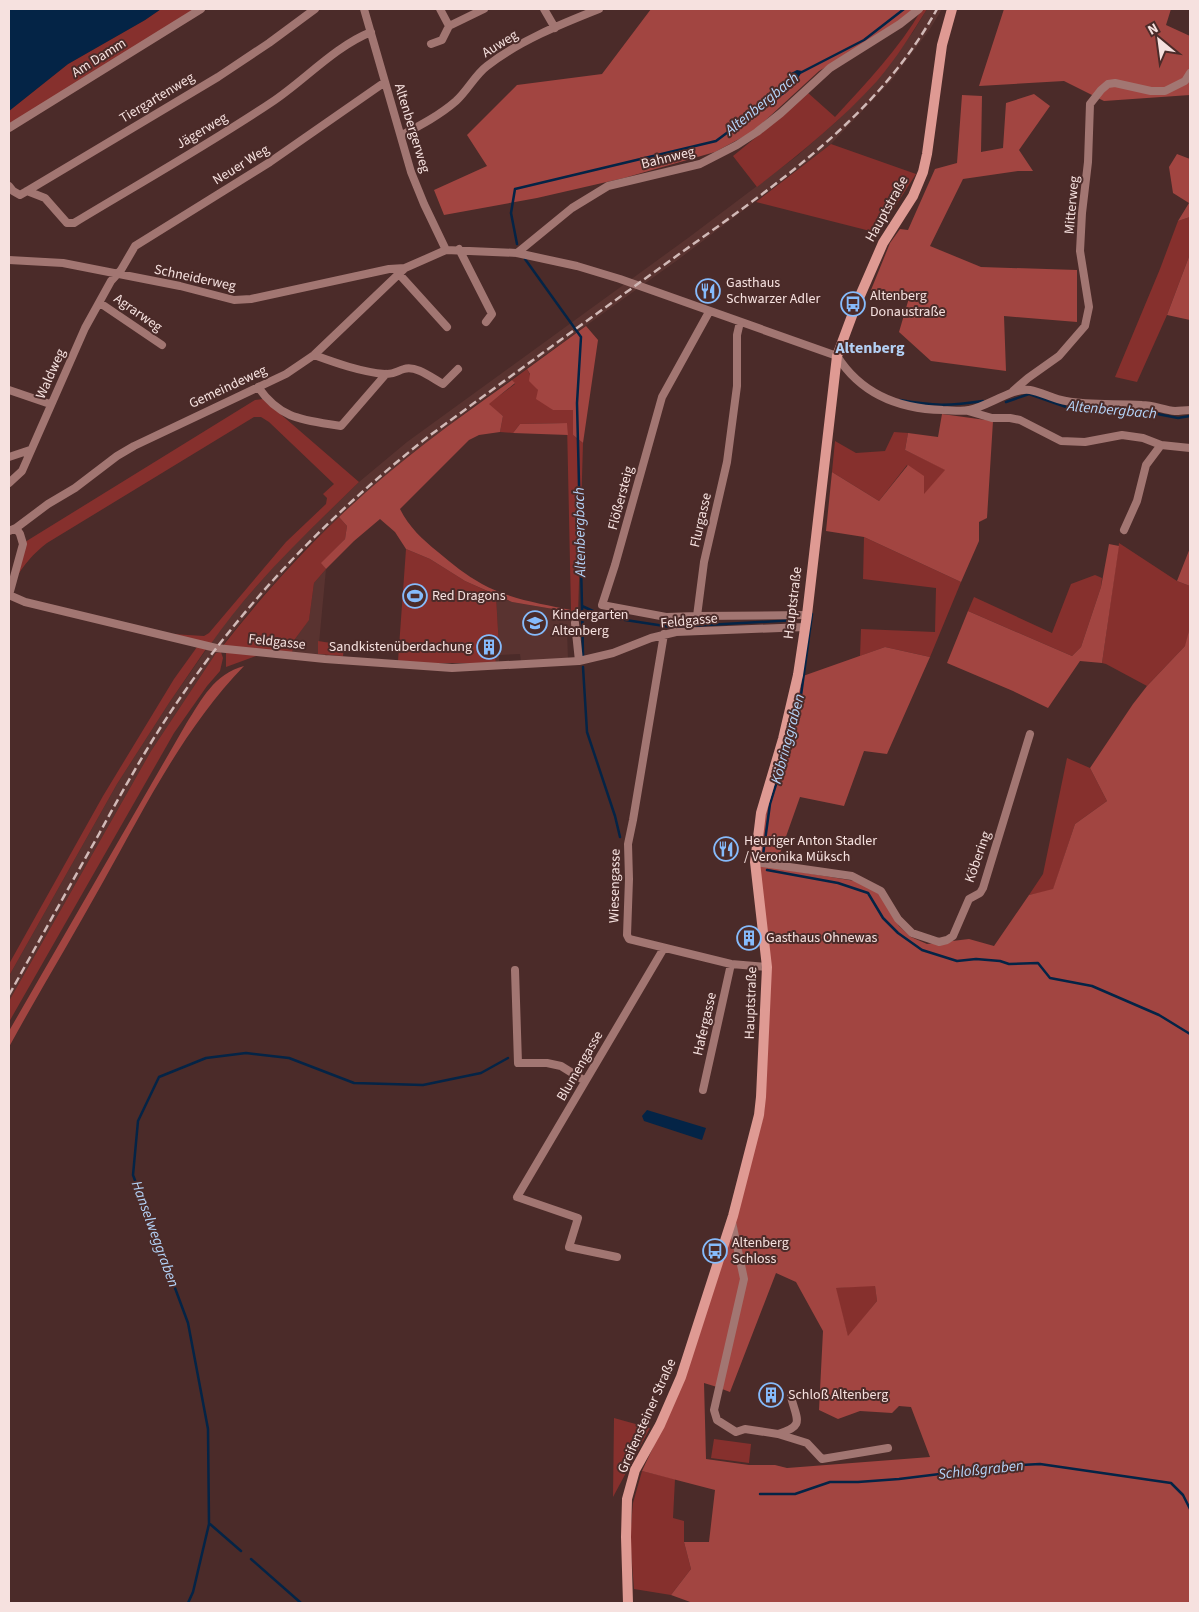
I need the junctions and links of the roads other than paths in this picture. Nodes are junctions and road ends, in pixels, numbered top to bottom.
1 (201, 9) edge
2 (315, 9) edge
3 (364, 9) edge
4 (440, 9) edge
5 (483, 9) edge
6 (544, 9) edge
7 (599, 9) edge
8 (919, 9) edge
9 (952, 9) edge
10 (449, 26) junction
11 (555, 28) junction
12 (371, 32) junction
13 (431, 44) dead end
14 (1190, 73) edge
15 (386, 82) junction
16 (9, 128) edge
17 (402, 135) junction
18 (9, 186) edge
19 (27, 190) junction
20 (446, 250) junction
21 (459, 250) junction
22 (517, 252) junction
23 (9, 260) edge
24 (402, 271) junction
25 (116, 274) junction
26 (100, 303) junction
27 (708, 312) junction
28 (486, 322) dead end
29 (740, 322) junction
30 (447, 327) dead end
31 (162, 345) dead end
32 (314, 354) junction
33 (836, 356) junction
34 (458, 369) dead end
35 (386, 374) junction
36 (258, 387) junction
37 (9, 390) edge
38 (1013, 391) junction
39 (50, 404) junction
40 (1190, 410) edge
41 (968, 411) junction
42 (1161, 445) junction
43 (1190, 448) edge
44 (30, 450) junction
45 (9, 457) edge
46 (9, 483) edge
47 (12, 530) edge
48 (1124, 530) dead end
49 (9, 596) edge
50 (697, 616) junction
51 (806, 616) junction
52 (576, 623) dead end
53 (805, 626) junction
54 (664, 634) junction
55 (579, 661) junction
56 (1030, 734) dead end
57 (755, 862) junction
58 (664, 948) junction
59 (731, 964) junction
60 (767, 967) junction
61 (515, 970) dead end
62 (585, 1081) junction
63 (703, 1090) dead end
64 (732, 1218) junction
65 (617, 1257) dead end
66 (791, 1397) dead end
67 (778, 1434) junction
68 (888, 1448) dead end
69 (628, 1603) edge

1 - 16 street, Am Damm
2 - 19 street, Tiergartenweg
3 - 12 street, Altenbergerweg
4 - 10 street
5 - 10 street
6 - 11 street
7 - 11 street, Auweg
8 - 22 street, Bahnweg
9 - 33 main road, Hauptstraße
10 - 13 street
11 - 17 street, Auweg
12 - 15 street, Altenbergerweg
12 - 19 street, Jägerweg
14 - 38 street, Mitterweg
15 - 17 street, Altenbergerweg
15 - 25 street, Neuer Weg
17 - 20 street, Altenbergerweg
18 - 19 street
20 - 21 street
20 - 24 street, Gemeindeweg
21 - 22 street
21 - 28 street
22 - 27 street
23 - 25 street, Schneiderweg
24 - 25 street, Schneiderweg
24 - 30 street
24 - 32 street, Gemeindeweg
25 - 26 street, Waldweg
26 - 31 street, Agrarweg
26 - 39 street, Waldweg
27 - 29 street
27 - 50 street, Flößersteig
29 - 33 street
29 - 50 street, Flurgasse
32 - 35 street
32 - 36 street, Gemeindeweg
33 - 41 street
33 - 51 main road, Hauptstraße
34 - 35 street
35 - 36 street
36 - 47 street, Gemeindeweg
37 - 39 street
38 - 40 street
38 - 41 street
39 - 44 street, Waldweg
41 - 42 street
42 - 43 street
42 - 48 street
44 - 45 street
44 - 46 street, Waldweg
47 - 49 street
49 - 55 street, Feldgasse
50 - 51 street
51 - 53 main road, Hauptstraße
52 - 55 street
53 - 54 street, Feldgasse
53 - 57 main road, Hauptstraße
54 - 55 street, Feldgasse
54 - 58 street, Wiesengasse
56 - 57 street, Köbering
57 - 60 main road, Hauptstraße
58 - 59 street, Wiesengasse
58 - 62 street, Blumengasse
59 - 60 street, Wiesengasse
59 - 63 street, Hafergasse
60 - 64 main road, Hauptstraße
61 - 62 street
62 - 65 street, Blumengasse
64 - 67 street
64 - 69 main road, Greifensteiner Straße
66 - 67 street
67 - 68 street

